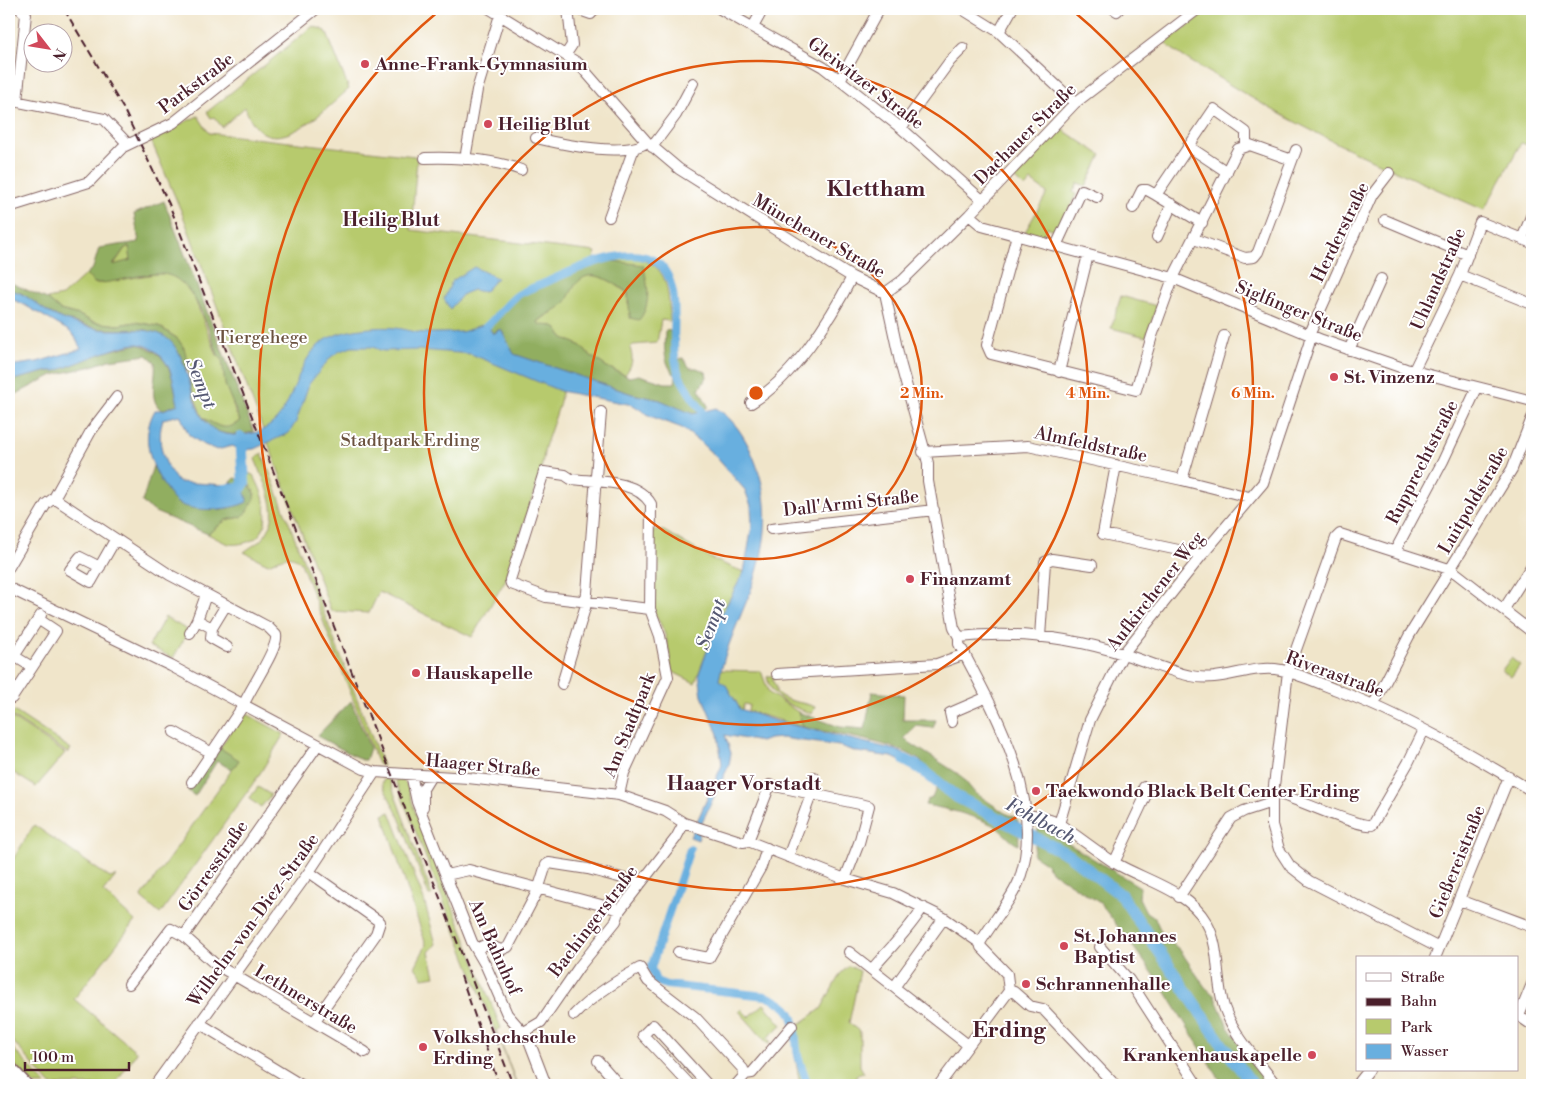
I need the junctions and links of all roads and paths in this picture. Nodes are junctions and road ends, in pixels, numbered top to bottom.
1 (20, 9) edge
2 (316, 9) edge
3 (490, 9) edge
4 (568, 9) edge
5 (577, 9) edge
6 (595, 9) edge
7 (720, 9) edge
8 (763, 9) edge
9 (879, 9) edge
10 (962, 9) edge
11 (1012, 9) edge
12 (1114, 9) edge
13 (1119, 9) edge
14 (1198, 9) edge
15 (500, 15) junction
16 (753, 27) junction
17 (998, 32) junction
18 (963, 48) dead end
19 (566, 54) junction
20 (840, 80) junction
21 (693, 83) dead end
22 (13, 101) edge
23 (1075, 104) junction
24 (901, 128) junction
25 (536, 138) dead end
26 (128, 144) junction
27 (1246, 144) junction
28 (650, 145) junction
29 (1188, 146) junction
30 (634, 148) junction
31 (425, 158) dead end
32 (465, 159) junction
33 (521, 170) dead end
34 (1227, 172) junction
35 (1389, 173) dead end
36 (1156, 194) junction
37 (1097, 197) dead end
38 (982, 200) junction
39 (1172, 204) junction
40 (9, 207) edge
41 (1133, 208) dead end
42 (1532, 214) edge
43 (968, 215) junction
44 (609, 217) dead end
45 (1386, 220) dead end
46 (1202, 222) junction
47 (1017, 235) junction
48 (1157, 237) dead end
49 (1194, 239) junction
50 (1522, 239) junction
51 (1532, 243) edge
52 (1056, 246) junction
53 (1088, 255) junction
54 (1468, 255) junction
55 (1460, 275) junction
56 (852, 277) junction
57 (1173, 278) junction
58 (1382, 279) dead end
59 (885, 293) junction
60 (1532, 304) edge
61 (1311, 335) junction
62 (1224, 336) dead end
63 (1349, 350) junction
64 (1059, 372) junction
65 (1413, 372) junction
66 (1477, 388) junction
67 (117, 397) dead end
68 (1532, 401) edge
69 (751, 403) dead end
70 (601, 412) dead end
71 (1532, 418) edge
72 (1530, 432) edge
73 (923, 452) junction
74 (1116, 465) junction
75 (1182, 480) junction
76 (596, 482) junction
77 (1249, 497) junction
78 (54, 498) junction
79 (934, 510) junction
80 (771, 529) dead end
81 (114, 540) junction
82 (1395, 551) junction
83 (1202, 555) junction
84 (1092, 565) dead end
85 (1532, 565) edge
86 (9, 567) edge
87 (100, 567) dead end
88 (1452, 570) junction
89 (9, 588) edge
90 (206, 595) junction
91 (585, 601) junction
92 (226, 605) junction
93 (47, 608) junction
94 (650, 609) junction
95 (1504, 609) junction
96 (38, 620) junction
97 (198, 620) junction
98 (212, 628) junction
99 (1532, 632) edge
100 (190, 633) dead end
101 (959, 637) junction
102 (1040, 637) junction
103 (227, 647) dead end
104 (965, 654) junction
105 (1123, 654) junction
106 (11, 660) edge
107 (32, 667) junction
108 (1288, 672) junction
109 (777, 674) dead end
110 (562, 684) dead end
111 (987, 697) junction
112 (10, 699) edge
113 (1374, 704) junction
114 (243, 706) junction
115 (952, 722) dead end
116 (1424, 730) junction
117 (174, 732) dead end
118 (317, 746) junction
119 (212, 753) junction
120 (375, 772) junction
121 (411, 774) junction
122 (431, 776) junction
123 (814, 776) dead end
124 (1509, 777) junction
125 (192, 782) dead end
126 (1144, 787) dead end
127 (1532, 791) edge
128 (619, 795) junction
129 (811, 795) junction
130 (1272, 797) junction
131 (1026, 815) junction
132 (424, 816) junction
133 (689, 824) junction
134 (1059, 824) junction
135 (748, 841) junction
136 (767, 848) junction
137 (788, 857) junction
138 (1114, 862) junction
139 (309, 872) junction
140 (446, 875) junction
141 (845, 878) junction
142 (641, 883) junction
143 (538, 890) junction
144 (1179, 897) junction
145 (1460, 900) junction
146 (923, 907) junction
147 (620, 910) junction
148 (944, 918) junction
149 (1532, 927) edge
150 (184, 936) junction
151 (980, 943) junction
152 (1100, 947) dead end
153 (476, 949) junction
154 (678, 952) dead end
155 (849, 952) dead end
156 (1437, 953) edge
157 (873, 968) junction
158 (234, 975) junction
159 (130, 984) dead end
160 (1532, 984) edge
161 (895, 986) junction
162 (1009, 990) junction
163 (574, 1015) dead end
164 (314, 1022) junction
165 (199, 1024) junction
166 (1532, 1025) edge
167 (792, 1026) dead end
168 (524, 1032) junction
169 (967, 1041) junction
170 (365, 1052) dead end
171 (598, 1061) dead end
172 (9, 1067) edge
173 (1367, 1072) edge
174 (740, 1082) edge
175 (26, 1085) edge
176 (155, 1085) edge
177 (301, 1085) edge
178 (546, 1085) edge
179 (619, 1085) edge
180 (690, 1085) edge
181 (704, 1085) edge
182 (939, 1085) edge
183 (1115, 1085) edge
184 (1198, 1085) edge
185 (1276, 1085) edge
186 (1357, 1085) edge

1 - 22 street
2 - 26 street, Parkstraße
3 - 15 street, Münchener Straße
4 - 19 street
5 - 6 street
7 - 16 street, Gleiwitzer Straße
8 - 16 street
9 - 20 street
10 - 17 street
11 - 17 street
12 - 13 street
14 - 23 street, Dachauer Straße
15 - 19 street, Münchener Straße
15 - 32 street
16 - 20 street, Gleiwitzer Straße
17 - 23 street
18 - 24 street
19 - 28 street, Münchener Straße
20 - 24 street, Gleiwitzer Straße
21 - 28 street
22 - 26 street
23 - 38 street, Dachauer Straße
24 - 38 street, Gleiwitzer Straße
25 - 30 street
26 - 40 street, Parkstraße
27 - 29 street
27 - 34 street
27 - 49 street
28 - 30 street
28 - 56 street, Münchener Straße
29 - 34 street
29 - 36 street
30 - 44 street
31 - 32 street
32 - 33 street
34 - 46 street
35 - 61 street, Herderstraße
36 - 39 street
36 - 41 street
37 - 52 street
38 - 43 street, Dachauer Straße
39 - 46 street
39 - 48 street
42 - 50 street
43 - 47 street, Siglfinger Straße
43 - 59 street, Dachauer Straße
45 - 54 street
46 - 49 street
47 - 52 street, Siglfinger Straße
47 - 64 street
49 - 57 street
50 - 51 street, Uhlandstraße
50 - 54 street, Uhlandstraße
52 - 53 street, Siglfinger Straße
53 - 57 street, Siglfinger Straße
53 - 64 street
54 - 55 street, Uhlandstraße
55 - 60 street
55 - 65 street, Uhlandstraße
56 - 59 street, Münchener Straße
56 - 69 street
57 - 61 street, Siglfinger Straße
57 - 64 street
58 - 63 street
59 - 73 street, Münchener Straße
61 - 63 street, Siglfinger Straße
61 - 77 street, Herderstraße
62 - 75 street
63 - 65 street, Siglfinger Straße
65 - 66 street, Siglfinger Straße
66 - 68 street, Siglfinger Straße
66 - 82 street, Rupprechtstraße
67 - 78 street
70 - 76 street
71 - 72 street, Luitpoldstraße
72 - 88 street, Luitpoldstraße
73 - 74 street, Almfeldstraße
73 - 79 street, Münchener Straße
74 - 75 street, Almfeldstraße
74 - 83 street
75 - 77 street, Almfeldstraße
76 - 91 street
76 - 91 street
76 - 94 street
77 - 83 street, Aufkirchener Weg
78 - 81 street
78 - 86 street
79 - 80 street, Dall'Armi Straße
79 - 101 street, Münchener Straße
81 - 87 street
81 - 90 street
82 - 88 street
82 - 108 street
83 - 105 street, Aufkirchener Weg
84 - 102 street
85 - 95 street
88 - 95 street
88 - 113 street, Luitpoldstraße
89 - 93 street, Haager Straße
90 - 92 street
90 - 97 street
91 - 94 street
91 - 110 street
92 - 98 street
92 - 114 street
93 - 96 street
93 - 114 street, Haager Straße
94 - 128 street, Am Stadtpark
95 - 99 street
96 - 106 street
96 - 107 street
97 - 98 street
97 - 100 street
98 - 103 street
101 - 102 street, Riverastraße
101 - 104 street, Münchener Straße
102 - 105 street, Riverastraße
104 - 109 street
104 - 111 street, Münchener Straße
105 - 108 street, Riverastraße
105 - 134 street, Aufkirchener Weg
106 - 107 street
107 - 112 street
108 - 113 street, Riverastraße
108 - 130 street
111 - 115 street
111 - 131 street, Münchener Straße
113 - 116 street, Riverastraße
114 - 118 street, Haager Straße
114 - 119 street
116 - 124 street, Riverastraße
116 - 130 street
117 - 119 street
118 - 120 street, Haager Straße
118 - 150 street, Görresstraße
119 - 125 street
120 - 121 street, Haager Straße
120 - 139 street, Wilhelm-von-Diez-Straße
121 - 122 street, Haager Straße
121 - 132 street, Am Bahnhof
122 - 128 street, Haager Straße
122 - 132 street, Am Bahnhof
123 - 129 street
124 - 127 street, Riverastraße
124 - 145 street, Gießereistraße
126 - 138 street
128 - 133 street, Haager Straße
129 - 135 street
129 - 137 street
129 - 141 street
130 - 144 street
130 - 156 street
131 - 134 street
131 - 151 street, Münchener Straße
132 - 140 street, Am Bahnhof
133 - 135 street, Haager Straße
133 - 142 street, Bachingerstraße
134 - 138 street
135 - 136 street, Haager Straße
136 - 137 street, Haager Straße
136 - 154 street
137 - 141 street, Haager Straße
138 - 144 street
139 - 158 street, Wilhelm-von-Diez-Straße
139 - 164 street
140 - 143 street
140 - 153 street, Am Bahnhof
141 - 146 street, Haager Straße
142 - 143 street
142 - 147 street, Bachingerstraße
143 - 147 street
143 - 153 street
144 - 185 street
145 - 149 street
145 - 156 street, Gießereistraße
146 - 148 street, Haager Straße
146 - 157 street
147 - 168 street, Bachingerstraße
148 - 151 street, Haager Straße
148 - 161 street
150 - 158 street, Lethnerstraße
150 - 159 street, Görresstraße
151 - 162 street, Haager Straße
152 - 184 street
153 - 168 street, Am Bahnhof
155 - 157 street
157 - 161 street
158 - 164 street, Lethnerstraße
158 - 165 street, Wilhelm-von-Diez-Straße
160 - 166 street
161 - 169 street
162 - 169 street
162 - 183 street
163 - 174 street
164 - 170 street, Lethnerstraße
165 - 176 street, Wilhelm-von-Diez-Straße
165 - 177 street
167 - 174 street
168 - 178 street, Am Bahnhof
169 - 182 street
171 - 179 street
172 - 175 main road
173 - 186 street
180 - 181 street

